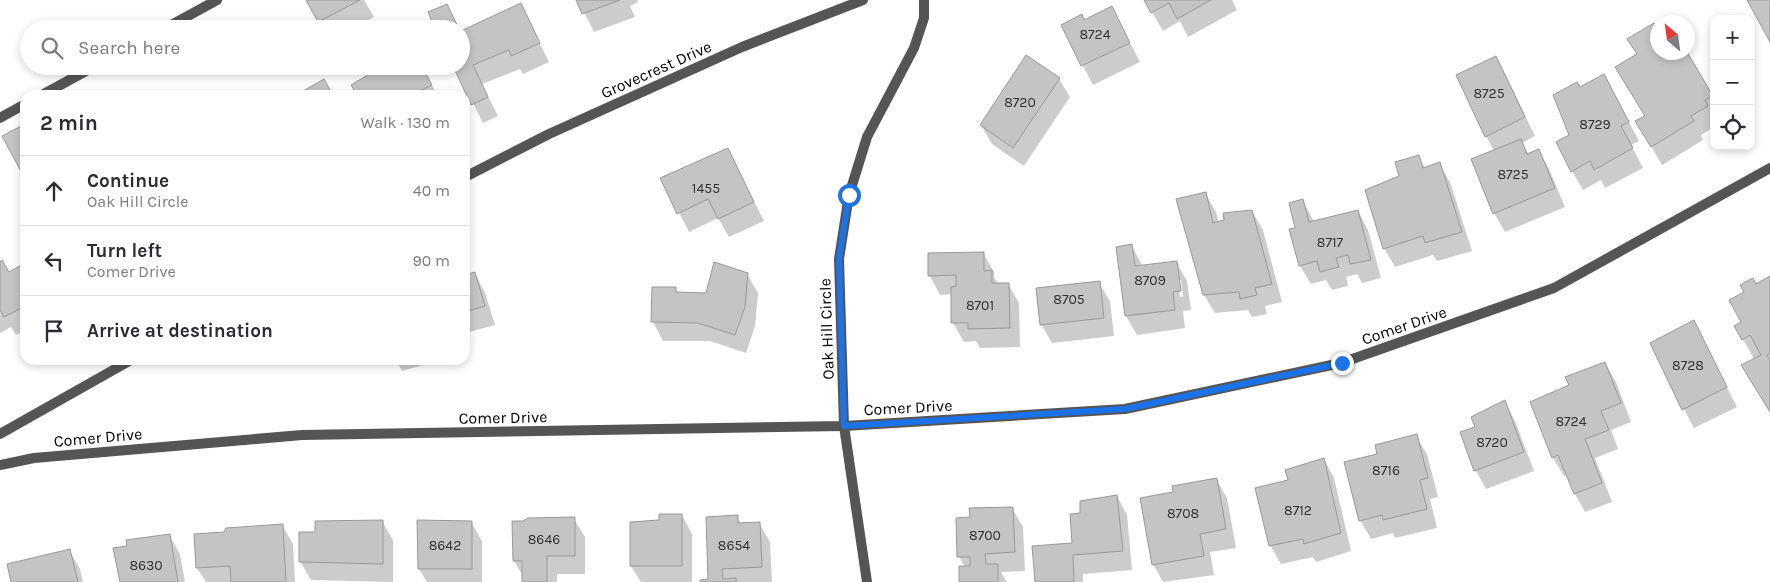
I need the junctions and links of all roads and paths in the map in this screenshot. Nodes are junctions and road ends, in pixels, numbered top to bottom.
1 (217, 0) edge
2 (863, 0) edge
3 (924, 0) edge
4 (180, 20) edge
5 (79, 75) edge
6 (51, 90) edge
7 (20, 107) edge
8 (0, 118) edge
9 (1770, 168) edge
10 (470, 174) edge
11 (122, 365) edge
12 (844, 426) junction
13 (0, 434) edge
14 (0, 465) edge
15 (867, 582) edge

1 - 4 street
2 - 10 street, Grovecrest Drive
3 - 12 street, Oak Hill Circle
5 - 6 street
7 - 8 street
9 - 12 street, Comer Drive
11 - 13 street
12 - 14 street, Comer Drive
12 - 15 street, Oak Hill Circle

